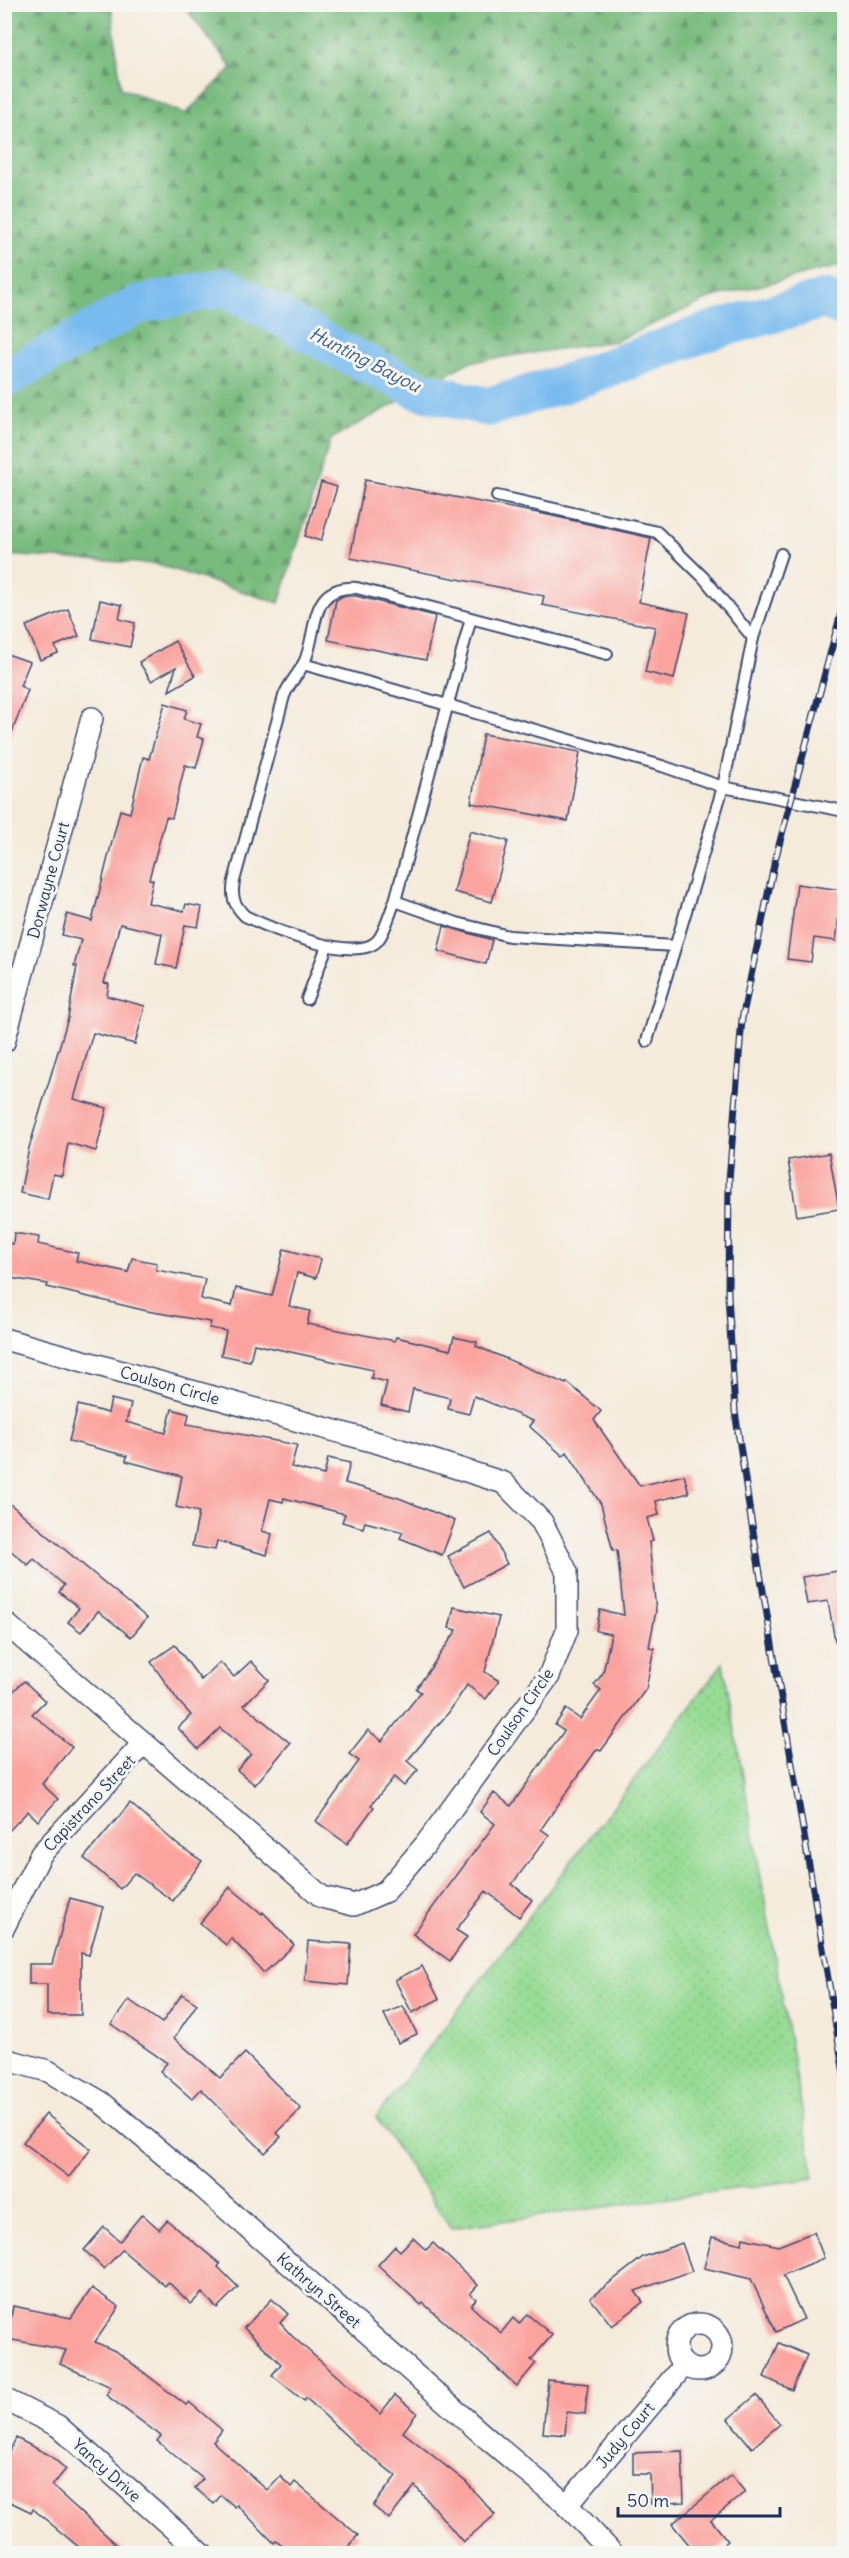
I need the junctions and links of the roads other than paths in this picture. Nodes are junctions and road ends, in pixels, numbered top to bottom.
1 (498, 496) dead end
2 (782, 554) dead end
3 (471, 618) junction
4 (753, 638) junction
5 (607, 654) dead end
6 (303, 664) junction
7 (447, 705) junction
8 (92, 718) dead end
9 (723, 787) junction
10 (844, 811) edge
11 (395, 901) junction
12 (327, 946) junction
13 (675, 946) junction
14 (307, 999) dead end
15 (647, 1041) dead end
16 (4, 1042) edge
17 (4, 1339) edge
18 (4, 1622) edge
19 (143, 1744) junction
20 (4, 1927) edge
21 (4, 2059) edge
22 (684, 2365) dead end
23 (4, 2399) edge
24 (567, 2505) junction
25 (202, 2553) edge
26 (613, 2553) edge

1 - 4 lane
2 - 4 lane
3 - 5 lane
3 - 6 lane
3 - 7 lane
4 - 9 lane
6 - 7 lane
6 - 12 lane
7 - 9 lane
7 - 11 lane
8 - 16 street, Dorwayne Court
9 - 10 lane
9 - 13 lane
11 - 12 lane
11 - 13 lane
12 - 14 lane
13 - 15 lane
17 - 19 street, Coulson Circle
18 - 19 street, Coulson Circle
19 - 20 street, Capistrano Street
21 - 24 street, Kathryn Street
22 - 24 street, Judy Court
23 - 25 street, Yancy Drive
24 - 26 street, Kathryn Street

